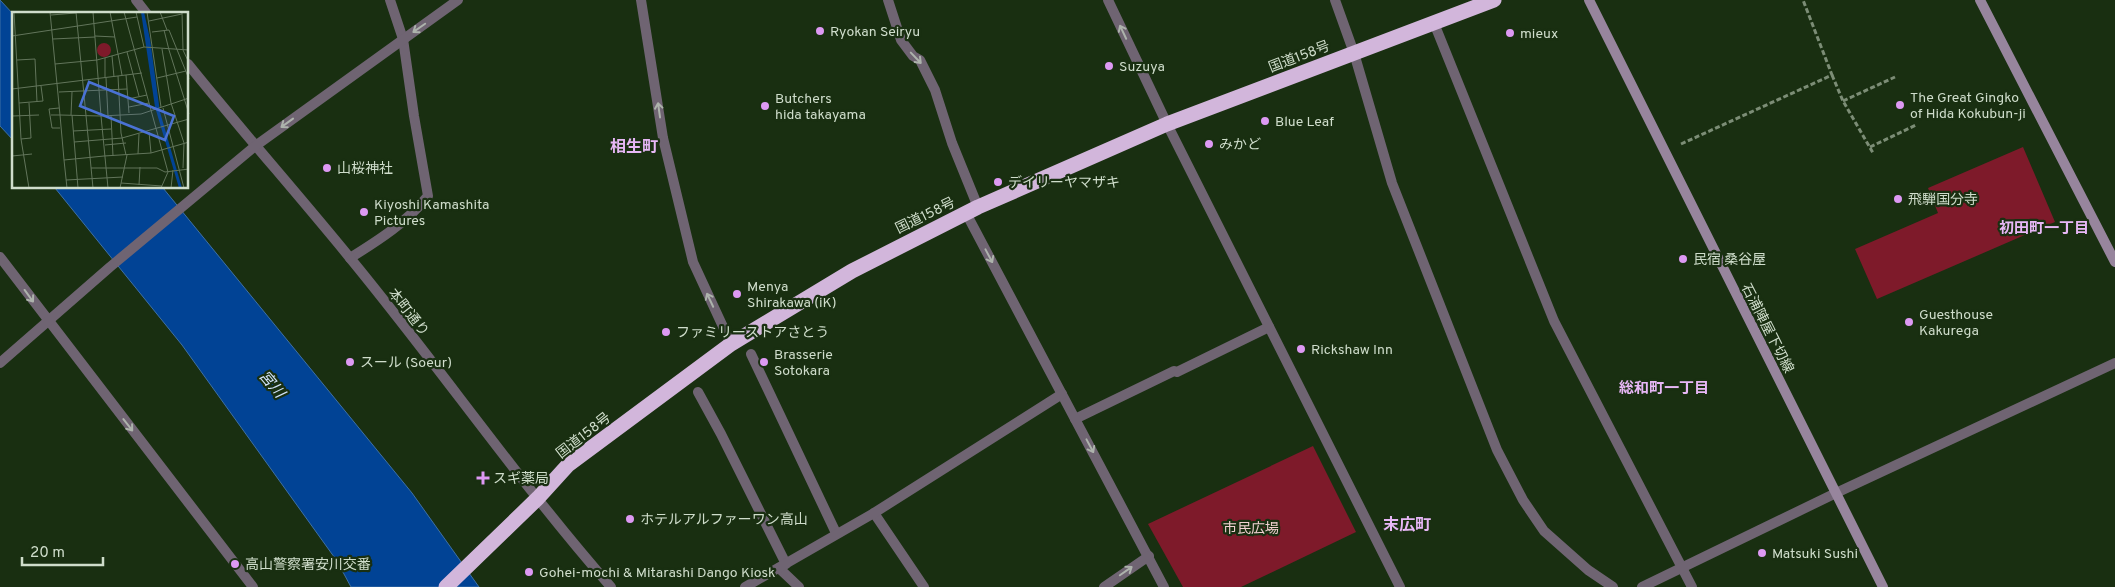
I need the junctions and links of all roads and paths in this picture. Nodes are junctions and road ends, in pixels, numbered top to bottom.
1 (136, 0) edge
2 (390, 0) edge
3 (458, 0) edge
4 (641, 0) edge
5 (888, 0) edge
6 (1108, 0) edge
7 (1335, 0) edge
8 (1494, 0) edge
9 (1589, 0) edge
10 (1803, 0) edge
11 (1980, 0) edge
12 (145, 12) edge
13 (1434, 23) junction
14 (404, 39) junction
15 (1354, 53) junction
16 (189, 65) edge
17 (1832, 74) junction
18 (1895, 77) dead end
19 (1843, 101) junction
20 (1167, 124) junction
21 (1916, 125) dead end
22 (254, 147) junction
23 (1870, 147) junction
24 (1665, 151) junction
25 (1873, 153) dead end
26 (972, 210) junction
27 (0, 257) edge
28 (350, 258) junction
29 (2115, 262) edge
30 (48, 322) junction
31 (1269, 327) junction
32 (731, 344) junction
33 (751, 354) dead end
34 (0, 363) edge
35 (2115, 363) edge
36 (698, 392) dead end
37 (1062, 394) junction
38 (1075, 418) junction
39 (1836, 494) junction
40 (538, 498) junction
41 (874, 512) junction
42 (836, 533) junction
43 (1149, 556) junction
44 (783, 566) junction
45 (1683, 569) junction
46 (253, 587) edge
47 (446, 587) edge
48 (611, 587) edge
49 (745, 587) edge
50 (799, 587) edge
51 (924, 587) edge
52 (1104, 587) edge
53 (1164, 587) edge
54 (1400, 587) edge
55 (1613, 587) edge
56 (1642, 587) edge
57 (1692, 587) edge
58 (1883, 587) edge

1 - 12 street
2 - 14 street
3 -> 14 street
32 -> 4 street
5 -> 26 street
20 -> 6 street
7 - 15 street
8 - 13 highway, 国道158号
9 - 24 main road, 石浦陣屋下切線
10 - 17 path
11 - 29 main road
13 - 15 highway, 国道158号
13 - 45 street
14 -> 22 street
14 - 28 street
15 - 20 highway, 国道158号
15 - 55 street
16 - 22 street, 本町通り
17 - 19 path
17 - 24 path
18 - 19 path
19 - 23 path
20 - 26 highway, 国道158号
20 - 31 street
21 - 23 path
22 - 28 street, 本町通り
22 - 30 street
23 - 25 path
24 - 39 main road, 石浦陣屋下切線
26 - 32 highway, 国道158号
26 -> 37 street
27 -> 30 street
28 - 40 street, 本町通り
30 - 34 street
30 -> 46 street
31 - 38 street
31 - 54 street
32 - 40 highway, 国道158号
33 - 42 street
35 - 39 street
36 - 44 street
37 - 38 street
37 - 41 street
38 -> 43 street
39 - 45 street
39 - 58 main road, 石浦陣屋下切線
40 - 47 highway, 国道158号
40 - 48 street, 本町通り
41 - 42 street
41 - 51 street
42 - 44 street
52 -> 43 street
43 - 53 street
44 - 49 street
44 - 50 street
45 - 56 street
45 - 57 street

